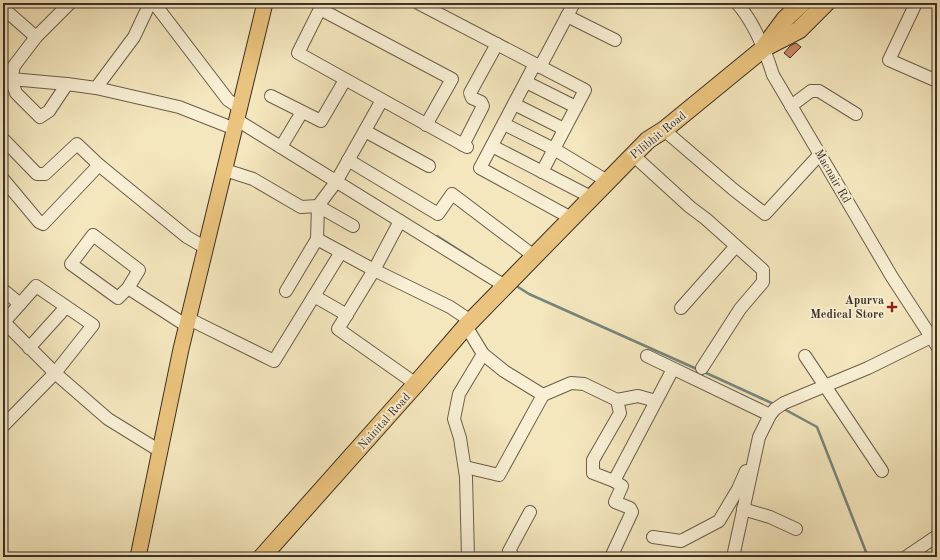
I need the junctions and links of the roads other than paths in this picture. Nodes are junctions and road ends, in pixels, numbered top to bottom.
1 (70, 3) edge
2 (150, 3) edge
3 (154, 3) edge
4 (265, 3) edge
5 (418, 3) edge
6 (574, 3) edge
7 (737, 3) edge
8 (802, 3) edge
9 (826, 3) edge
10 (916, 3) edge
11 (321, 6) edge
12 (3, 8) edge
13 (567, 16) junction
14 (36, 37) junction
15 (615, 40) dead end
16 (497, 44) junction
17 (764, 48) junction
18 (537, 66) junction
19 (6, 79) edge
20 (345, 80) junction
21 (526, 82) junction
22 (937, 82) edge
23 (67, 84) junction
24 (96, 88) junction
25 (271, 96) dead end
26 (382, 100) junction
27 (514, 104) junction
28 (791, 106) junction
29 (576, 107) junction
30 (302, 112) junction
31 (856, 114) dead end
32 (237, 119) junction
33 (426, 124) junction
34 (504, 124) junction
35 (564, 129) junction
36 (664, 130) junction
37 (365, 131) junction
38 (3, 139) edge
39 (492, 146) junction
40 (281, 147) junction
41 (554, 149) junction
42 (820, 154) junction
43 (633, 155) junction
44 (348, 160) junction
45 (99, 165) junction
46 (429, 166) dead end
47 (225, 170) junction
48 (542, 172) junction
49 (3, 179) edge
50 (606, 181) junction
51 (336, 182) junction
52 (591, 197) junction
53 (318, 206) junction
54 (571, 218) junction
55 (400, 221) junction
56 (353, 226) dead end
57 (317, 239) junction
58 (736, 246) junction
59 (206, 248) junction
60 (341, 252) junction
61 (534, 256) junction
62 (374, 270) junction
63 (507, 283) junction
64 (128, 288) junction
65 (3, 290) edge
66 (286, 291) dead end
67 (314, 296) junction
68 (20, 304) junction
69 (66, 307) junction
70 (681, 308) dead end
71 (347, 315) junction
72 (4, 321) edge
73 (188, 323) junction
74 (468, 324) junction
75 (935, 339) edge
76 (29, 348) junction
77 (483, 354) junction
78 (647, 356) dead end
79 (805, 356) dead end
80 (702, 368) dead end
81 (673, 369) junction
82 (55, 373) junction
83 (416, 384) junction
84 (826, 385) junction
85 (543, 395) junction
86 (617, 400) junction
87 (656, 401) junction
88 (776, 409) junction
89 (3, 426) edge
90 (160, 450) junction
91 (465, 468) junction
92 (751, 471) junction
93 (882, 471) dead end
94 (614, 481) junction
95 (743, 510) junction
96 (530, 512) dead end
97 (796, 529) dead end
98 (937, 536) edge
99 (653, 537) dead end
100 (911, 556) edge
101 (138, 557) edge
102 (262, 557) edge
103 (468, 557) edge
104 (514, 557) edge
105 (611, 557) edge
106 (733, 557) edge

1 - 14 street
2 - 24 street
3 - 32 street
4 - 32 main road
5 - 16 street
6 - 13 street
7 - 17 street, Macnair Rd
8 - 17 highway
9 - 17 highway, Pilibhit Road
10 - 22 street
11 - 20 street
11 - 33 street
12 - 14 street
13 - 15 street
13 - 18 street
14 - 19 street
16 - 18 street
16 - 33 street
17 - 28 street, Macnair Rd
17 - 36 highway, Pilibhit Road
18 - 21 street
18 - 29 street
19 - 23 street
19 - 23 street
20 - 26 street
20 - 30 street
21 - 27 street
21 - 29 street
23 - 24 street
24 - 32 street
25 - 30 street
26 - 33 street
26 - 37 street
27 - 34 street
27 - 35 street
28 - 31 street
28 - 42 street, Macnair Rd
29 - 35 street
30 - 40 street
32 - 40 street
32 - 47 main road
34 - 39 street
34 - 41 street
35 - 41 street
36 - 42 street
36 - 43 highway, Pilibhit Road
37 - 44 street
37 - 46 street
38 - 45 street
39 - 48 street
39 - 54 street
40 - 51 street
41 - 48 street
41 - 50 street
42 - 75 street, Macnair Rd
43 - 50 highway, Pilibhit Road
43 - 58 street
44 - 51 street
44 - 61 street
45 - 49 street
45 - 59 street
47 - 53 street
47 - 59 main road
48 - 52 street
50 - 52 highway, Pilibhit Road
51 - 53 street
51 - 55 street
52 - 54 highway, Pilibhit Road
53 - 56 street
53 - 57 street
54 - 61 highway, Pilibhit Road
55 - 62 street
55 - 63 street
57 - 60 street
57 - 66 street
58 - 70 street
58 - 80 street
59 - 73 main road
60 - 62 street
60 - 67 street
61 - 63 highway, Pilibhit Road
62 - 71 street
62 - 74 street
63 - 74 highway, Nainital Road
64 - 64 street
64 - 73 street
65 - 68 street
67 - 71 street
67 - 73 street
68 - 69 street
68 - 72 street
69 - 76 street
69 - 82 street
71 - 83 street
72 - 76 street
73 - 90 main road
74 - 77 street
74 - 83 highway, Nainital Road
75 - 84 street
76 - 82 street
77 - 85 street
77 - 91 street
78 - 81 street
79 - 84 street
81 - 87 street
81 - 88 street
82 - 89 street
82 - 90 street
83 - 102 highway, Nainital Road
84 - 88 street
84 - 93 street
85 - 86 street
85 - 91 street
86 - 87 street
86 - 94 street
87 - 94 street
88 - 92 street
90 - 101 main road
91 - 103 street
92 - 95 street
92 - 99 street
94 - 105 street
95 - 97 street
95 - 106 street
96 - 104 street
98 - 100 street

